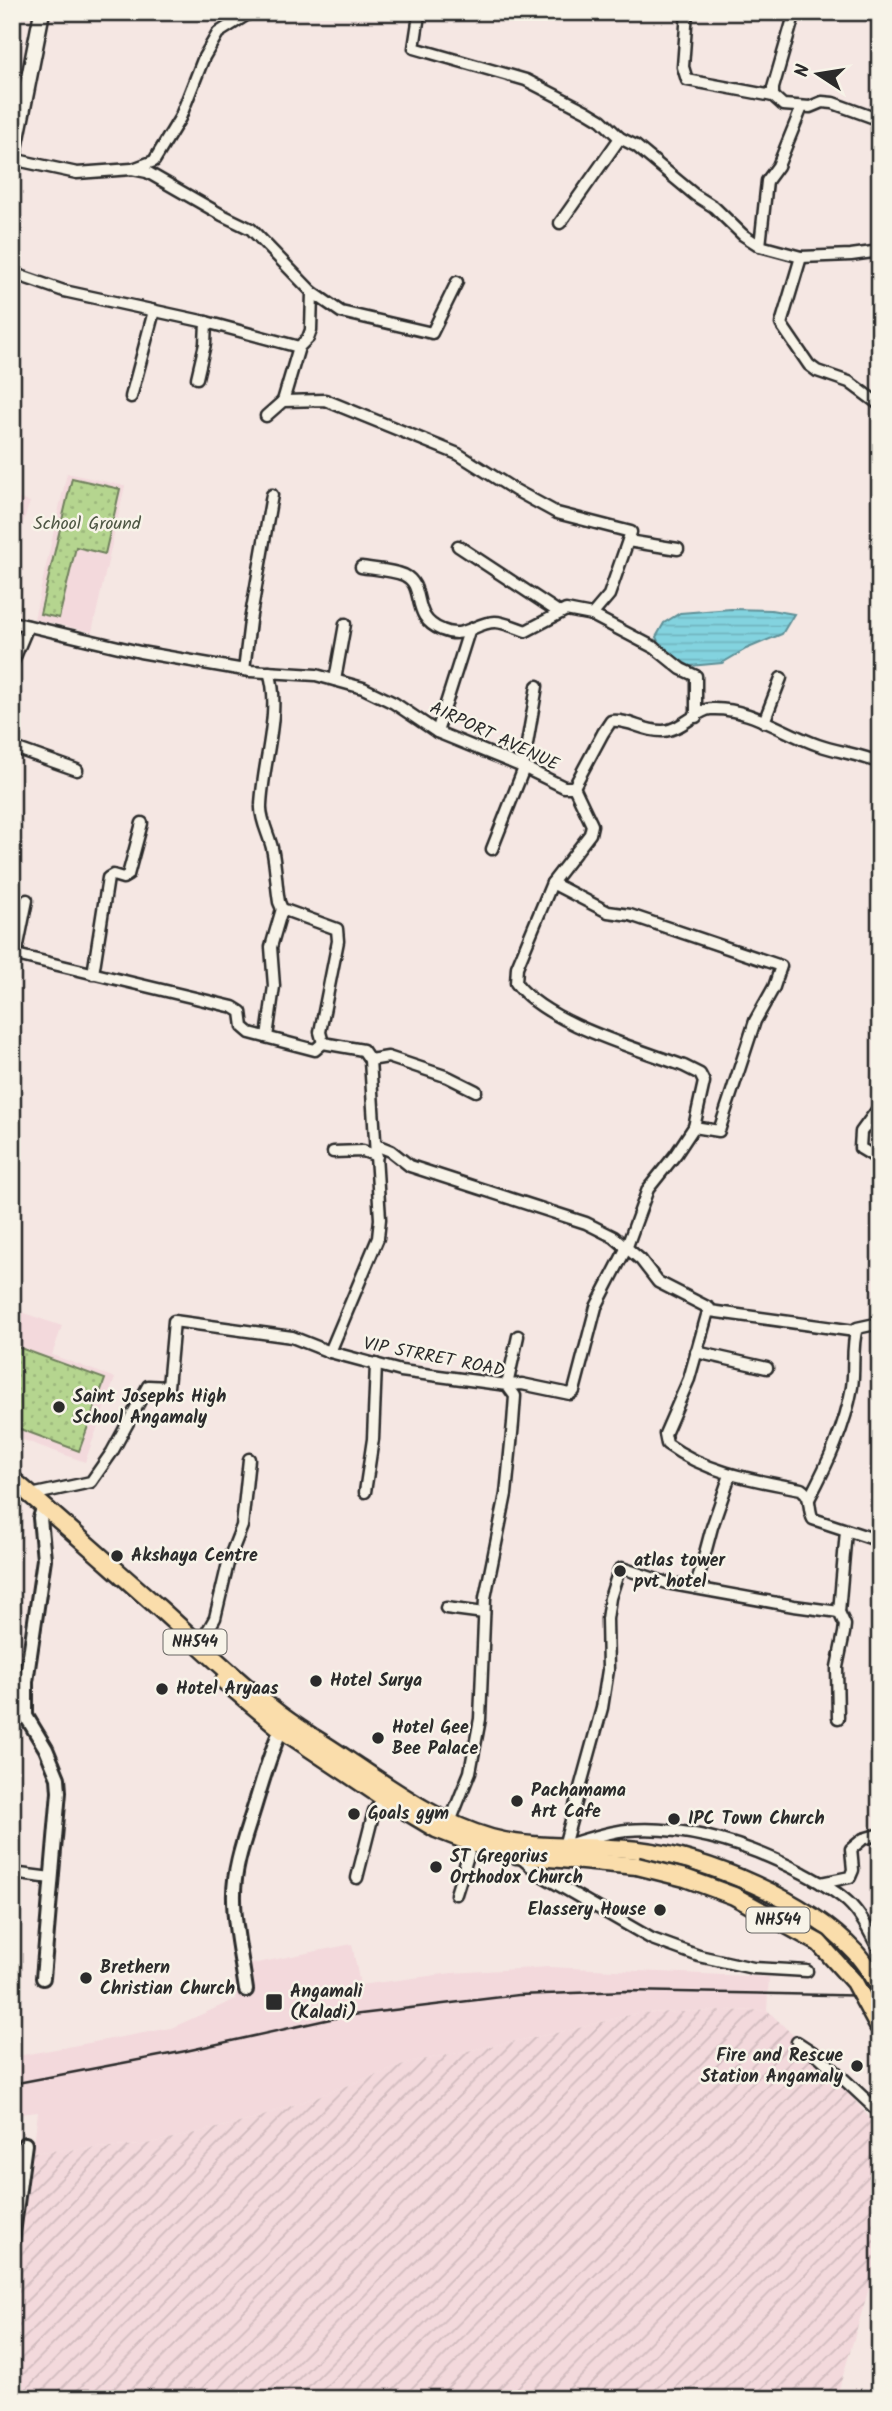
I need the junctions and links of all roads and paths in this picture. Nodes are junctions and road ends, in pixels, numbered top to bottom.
1 (42, 12) edge
2 (251, 12) edge
3 (416, 12) edge
4 (687, 12) edge
5 (795, 12) edge
6 (773, 96) junction
7 (802, 107) junction
8 (880, 120) edge
9 (620, 138) junction
10 (13, 161) edge
11 (132, 169) junction
12 (560, 223) dead end
13 (760, 246) junction
14 (880, 251) edge
15 (801, 257) junction
16 (12, 273) edge
17 (457, 282) dead end
18 (312, 292) junction
19 (154, 311) junction
20 (205, 321) junction
21 (299, 347) junction
22 (197, 378) dead end
23 (131, 397) dead end
24 (284, 401) junction
25 (880, 405) edge
26 (266, 416) dead end
27 (272, 495) dead end
28 (628, 541) junction
29 (458, 546) dead end
30 (678, 549) dead end
31 (361, 567) dead end
32 (560, 613) junction
33 (592, 615) junction
34 (12, 622) edge
35 (345, 624) dead end
36 (28, 626) junction
37 (469, 631) junction
38 (12, 664) edge
39 (244, 670) junction
40 (269, 672) junction
41 (781, 678) dead end
42 (335, 680) junction
43 (537, 686) dead end
44 (696, 717) junction
45 (764, 722) junction
46 (437, 732) junction
47 (12, 747) edge
48 (880, 763) edge
49 (524, 768) junction
50 (76, 770) dead end
51 (574, 787) junction
52 (142, 823) dead end
53 (492, 849) dead end
54 (552, 883) junction
55 (27, 900) dead end
56 (282, 909) junction
57 (14, 955) edge
58 (93, 974) junction
59 (267, 1037) junction
60 (323, 1043) junction
61 (370, 1060) junction
62 (476, 1091) dead end
63 (880, 1106) edge
64 (694, 1127) junction
65 (377, 1150) junction
66 (333, 1153) dead end
67 (880, 1160) edge
68 (626, 1249) junction
69 (710, 1311) junction
70 (880, 1323) edge
71 (855, 1331) junction
72 (518, 1336) dead end
73 (330, 1352) junction
74 (696, 1352) junction
75 (376, 1364) junction
76 (767, 1368) dead end
77 (507, 1385) junction
78 (249, 1459) dead end
79 (730, 1475) junction
80 (12, 1479) edge
81 (365, 1492) dead end
82 (12, 1493) edge
83 (810, 1499) junction
84 (38, 1506) junction
85 (846, 1531) junction
86 (880, 1542) edge
87 (696, 1587) junction
88 (446, 1608) dead end
89 (839, 1612) junction
90 (484, 1613) junction
91 (199, 1646) junction
92 (12, 1681) edge
93 (26, 1682) junction
94 (838, 1718) dead end
95 (281, 1729) junction
96 (387, 1794) junction
97 (450, 1822) junction
98 (880, 1834) edge
99 (472, 1843) junction
100 (564, 1846) junction
101 (517, 1855) junction
102 (638, 1858) junction
103 (12, 1872) edge
104 (51, 1878) junction
105 (357, 1878) dead end
106 (821, 1883) junction
107 (456, 1894) dead end
108 (880, 1952) edge
109 (807, 1971) dead end
110 (43, 1978) dead end
111 (880, 1986) edge
112 (246, 1990) dead end
113 (879, 2028) edge
114 (797, 2042) dead end
115 (880, 2113) edge
116 (25, 2144) dead end
117 (12, 2241) edge

1 - 10 main road
2 - 11 street
3 - 9 street
4 - 6 street
5 - 6 street
6 - 7 street
7 - 8 street
7 - 13 street
9 - 12 street
9 - 13 street
10 - 11 street
11 - 18 street
13 - 15 street
14 - 15 street
15 - 25 street
16 - 19 street
17 - 18 street
18 - 21 street
19 - 20 street
19 - 23 street
20 - 21 street
20 - 22 street
21 - 24 street
24 - 26 street
24 - 28 street
27 - 39 street
28 - 30 street
28 - 33 street
29 - 32 street
31 - 37 street
32 - 33 street
32 - 37 street
33 - 44 street
34 - 36 street, AIRPORT AVENUE
35 - 42 street
36 - 38 street
36 - 39 street, AIRPORT AVENUE
37 - 46 street
39 - 40 street, AIRPORT AVENUE
40 - 42 street, AIRPORT AVENUE
40 - 56 street
41 - 45 street
42 - 46 street, AIRPORT AVENUE
43 - 49 street
44 - 45 street, AIRPORT AVENUE
44 - 51 street, AIRPORT AVENUE
45 - 48 street, AIRPORT AVENUE
46 - 49 street, AIRPORT AVENUE
47 - 50 street
49 - 51 street, AIRPORT AVENUE
49 - 53 street
51 - 54 street
52 - 58 street
54 - 64 street
54 - 64 street
55 - 57 street
56 - 59 street
56 - 60 street
57 - 58 street
58 - 59 street
59 - 60 street
60 - 61 street
61 - 62 street
61 - 65 street
63 - 67 street
64 - 68 street
65 - 66 street
65 - 68 street
65 - 73 street
68 - 69 street
68 - 77 street
69 - 71 street
69 - 74 street
70 - 71 street
71 - 83 street
72 - 77 street
73 - 75 street, VIP STRRET ROAD
73 - 84 street, VIP STRRET ROAD
74 - 76 street
74 - 79 street
75 - 77 street, VIP STRRET ROAD
75 - 81 street
77 - 90 street, VIP STRRET ROAD
78 - 91 street
79 - 83 street
79 - 87 street
80 - 84 highway, NH544
82 - 84 highway, NH544
83 - 85 street
84 - 91 highway, NH544
84 - 93 street
84 - 95 highway, NH544
85 - 86 street
85 - 89 street
87 - 89 street
87 - 100 street
88 - 90 street
89 - 94 street
90 - 97 street, VIP STRRET ROAD
91 - 96 highway, NH544
92 - 93 street
93 - 104 street
95 - 96 highway, NH544
95 - 112 street
96 - 97 highway, NH544
96 - 99 highway, NH544
96 - 105 street
97 - 100 highway, NH544
98 - 106 street
99 - 101 highway, NH544
99 - 107 street
100 - 102 highway, NH544
100 - 106 street
101 - 102 highway, NH544
101 - 109 street
102 - 111 highway, NH544
102 - 113 highway, NH544, bridge
103 - 104 street
104 - 110 street
106 - 108 street
114 - 115 street
116 - 117 street

